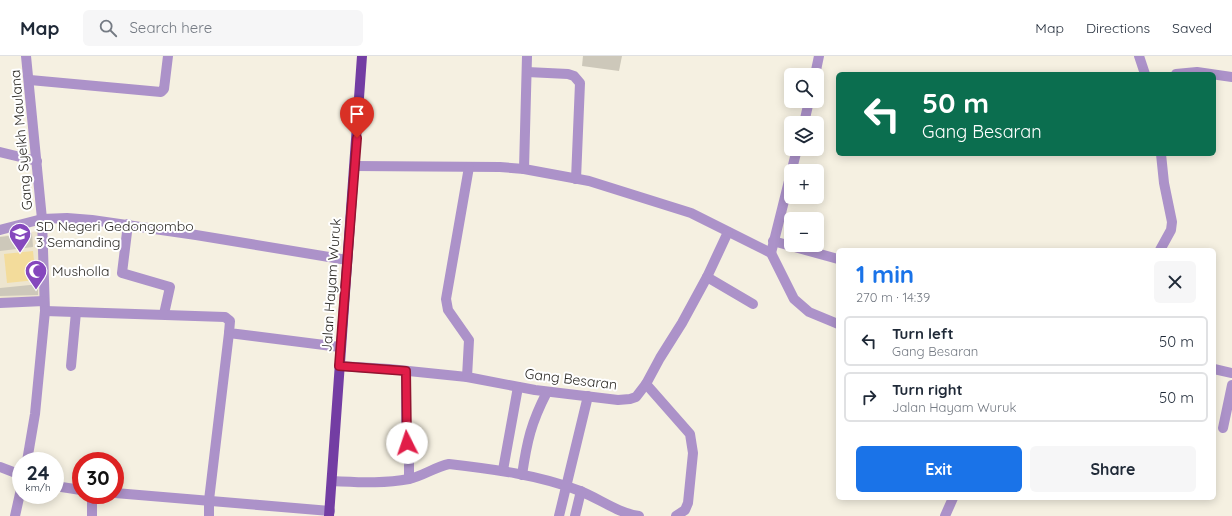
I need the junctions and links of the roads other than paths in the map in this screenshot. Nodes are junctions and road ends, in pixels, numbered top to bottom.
1 (26, 56) edge
2 (168, 56) edge
3 (362, 56) edge
4 (527, 56) edge
5 (819, 56) edge
6 (1139, 56) edge
7 (816, 68) edge
8 (527, 72) junction
9 (1144, 72) edge
10 (1216, 75) edge
11 (1232, 77) edge
12 (30, 80) junction
13 (0, 152) edge
14 (794, 156) edge
15 (1161, 156) edge
16 (37, 161) junction
17 (355, 166) junction
18 (470, 167) junction
19 (524, 169) junction
20 (576, 179) junction
21 (42, 219) junction
22 (128, 224) junction
23 (0, 230) edge
24 (728, 232) junction
25 (773, 241) junction
26 (1161, 248) edge
27 (771, 254) junction
28 (836, 258) edge
29 (347, 260) junction
30 (707, 277) junction
31 (0, 303) edge
32 (753, 304) dead end
33 (44, 306) junction
34 (76, 312) junction
35 (164, 314) junction
36 (836, 323) edge
37 (229, 333) junction
38 (340, 347) junction
39 (72, 366) dead end
40 (339, 366) junction
41 (1216, 369) edge
42 (406, 371) junction
43 (1232, 373) edge
44 (467, 377) junction
45 (646, 384) junction
46 (1232, 385) edge
47 (518, 387) junction
48 (547, 392) junction
49 (588, 396) junction
50 (1223, 428) dead end
51 (28, 452) edge
52 (0, 468) edge
53 (503, 470) junction
54 (12, 472) edge
55 (522, 475) junction
56 (409, 479) junction
57 (332, 482) junction
58 (565, 486) junction
59 (580, 491) junction
60 (124, 494) edge
61 (209, 500) junction
62 (952, 500) edge
63 (18, 504) edge
64 (92, 504) edge
65 (330, 513) edge
66 (15, 516) edge
67 (92, 516) edge
68 (209, 516) edge
69 (559, 516) edge
70 (575, 516) edge
71 (639, 516) edge
72 (676, 516) edge
73 (945, 516) edge

1 - 12 street, Gang Syeikh Maulana
2 - 12 street
3 - 17 main road, Jalan Hayam Wuruk
4 - 8 street
5 - 7 street
6 - 9 street
8 - 19 street
8 - 20 street
10 - 11 street
12 - 16 street, Gang Syeikh Maulana
13 - 16 street
14 - 25 street
15 - 26 street
16 - 21 street, Gang Syeikh Maulana
17 - 18 street
17 - 29 main road, Jalan Hayam Wuruk
18 - 19 street
18 - 44 street
19 - 20 street
20 - 24 street
21 - 22 street
21 - 23 street
21 - 33 street, Gang Syeikh Maulana
22 - 29 street
22 - 35 street
24 - 27 street
24 - 30 street, Gang Besaran
25 - 27 street
25 - 28 street
27 - 36 street
29 - 38 main road, Jalan Hayam Wuruk
30 - 32 street
30 - 45 street, Gang Besaran
31 - 33 street
33 - 34 street
33 - 51 street, Gang Syeikh Maulana
34 - 35 street
34 - 39 street
35 - 37 street
37 - 38 street
37 - 61 street
38 - 40 main road, Jalan Hayam Wuruk
40 - 42 street, Gang Besaran
40 - 57 main road, Jalan Hayam Wuruk
41 - 43 street
42 - 44 street, Gang Besaran
42 - 56 street
44 - 47 street, Gang Besaran
45 - 49 street, Gang Besaran
45 - 72 street
46 - 50 street
47 - 48 street, Gang Besaran
47 - 53 street
48 - 49 street, Gang Besaran
48 - 55 street
49 - 58 street
52 - 54 street
53 - 55 street
53 - 56 street
55 - 58 street
56 - 57 street
57 - 65 main road, Jalan Hayam Wuruk
58 - 59 street
58 - 69 street
59 - 70 street
59 - 71 street
60 - 61 street
61 - 65 street
61 - 68 street
62 - 73 street
63 - 66 street
64 - 67 street

